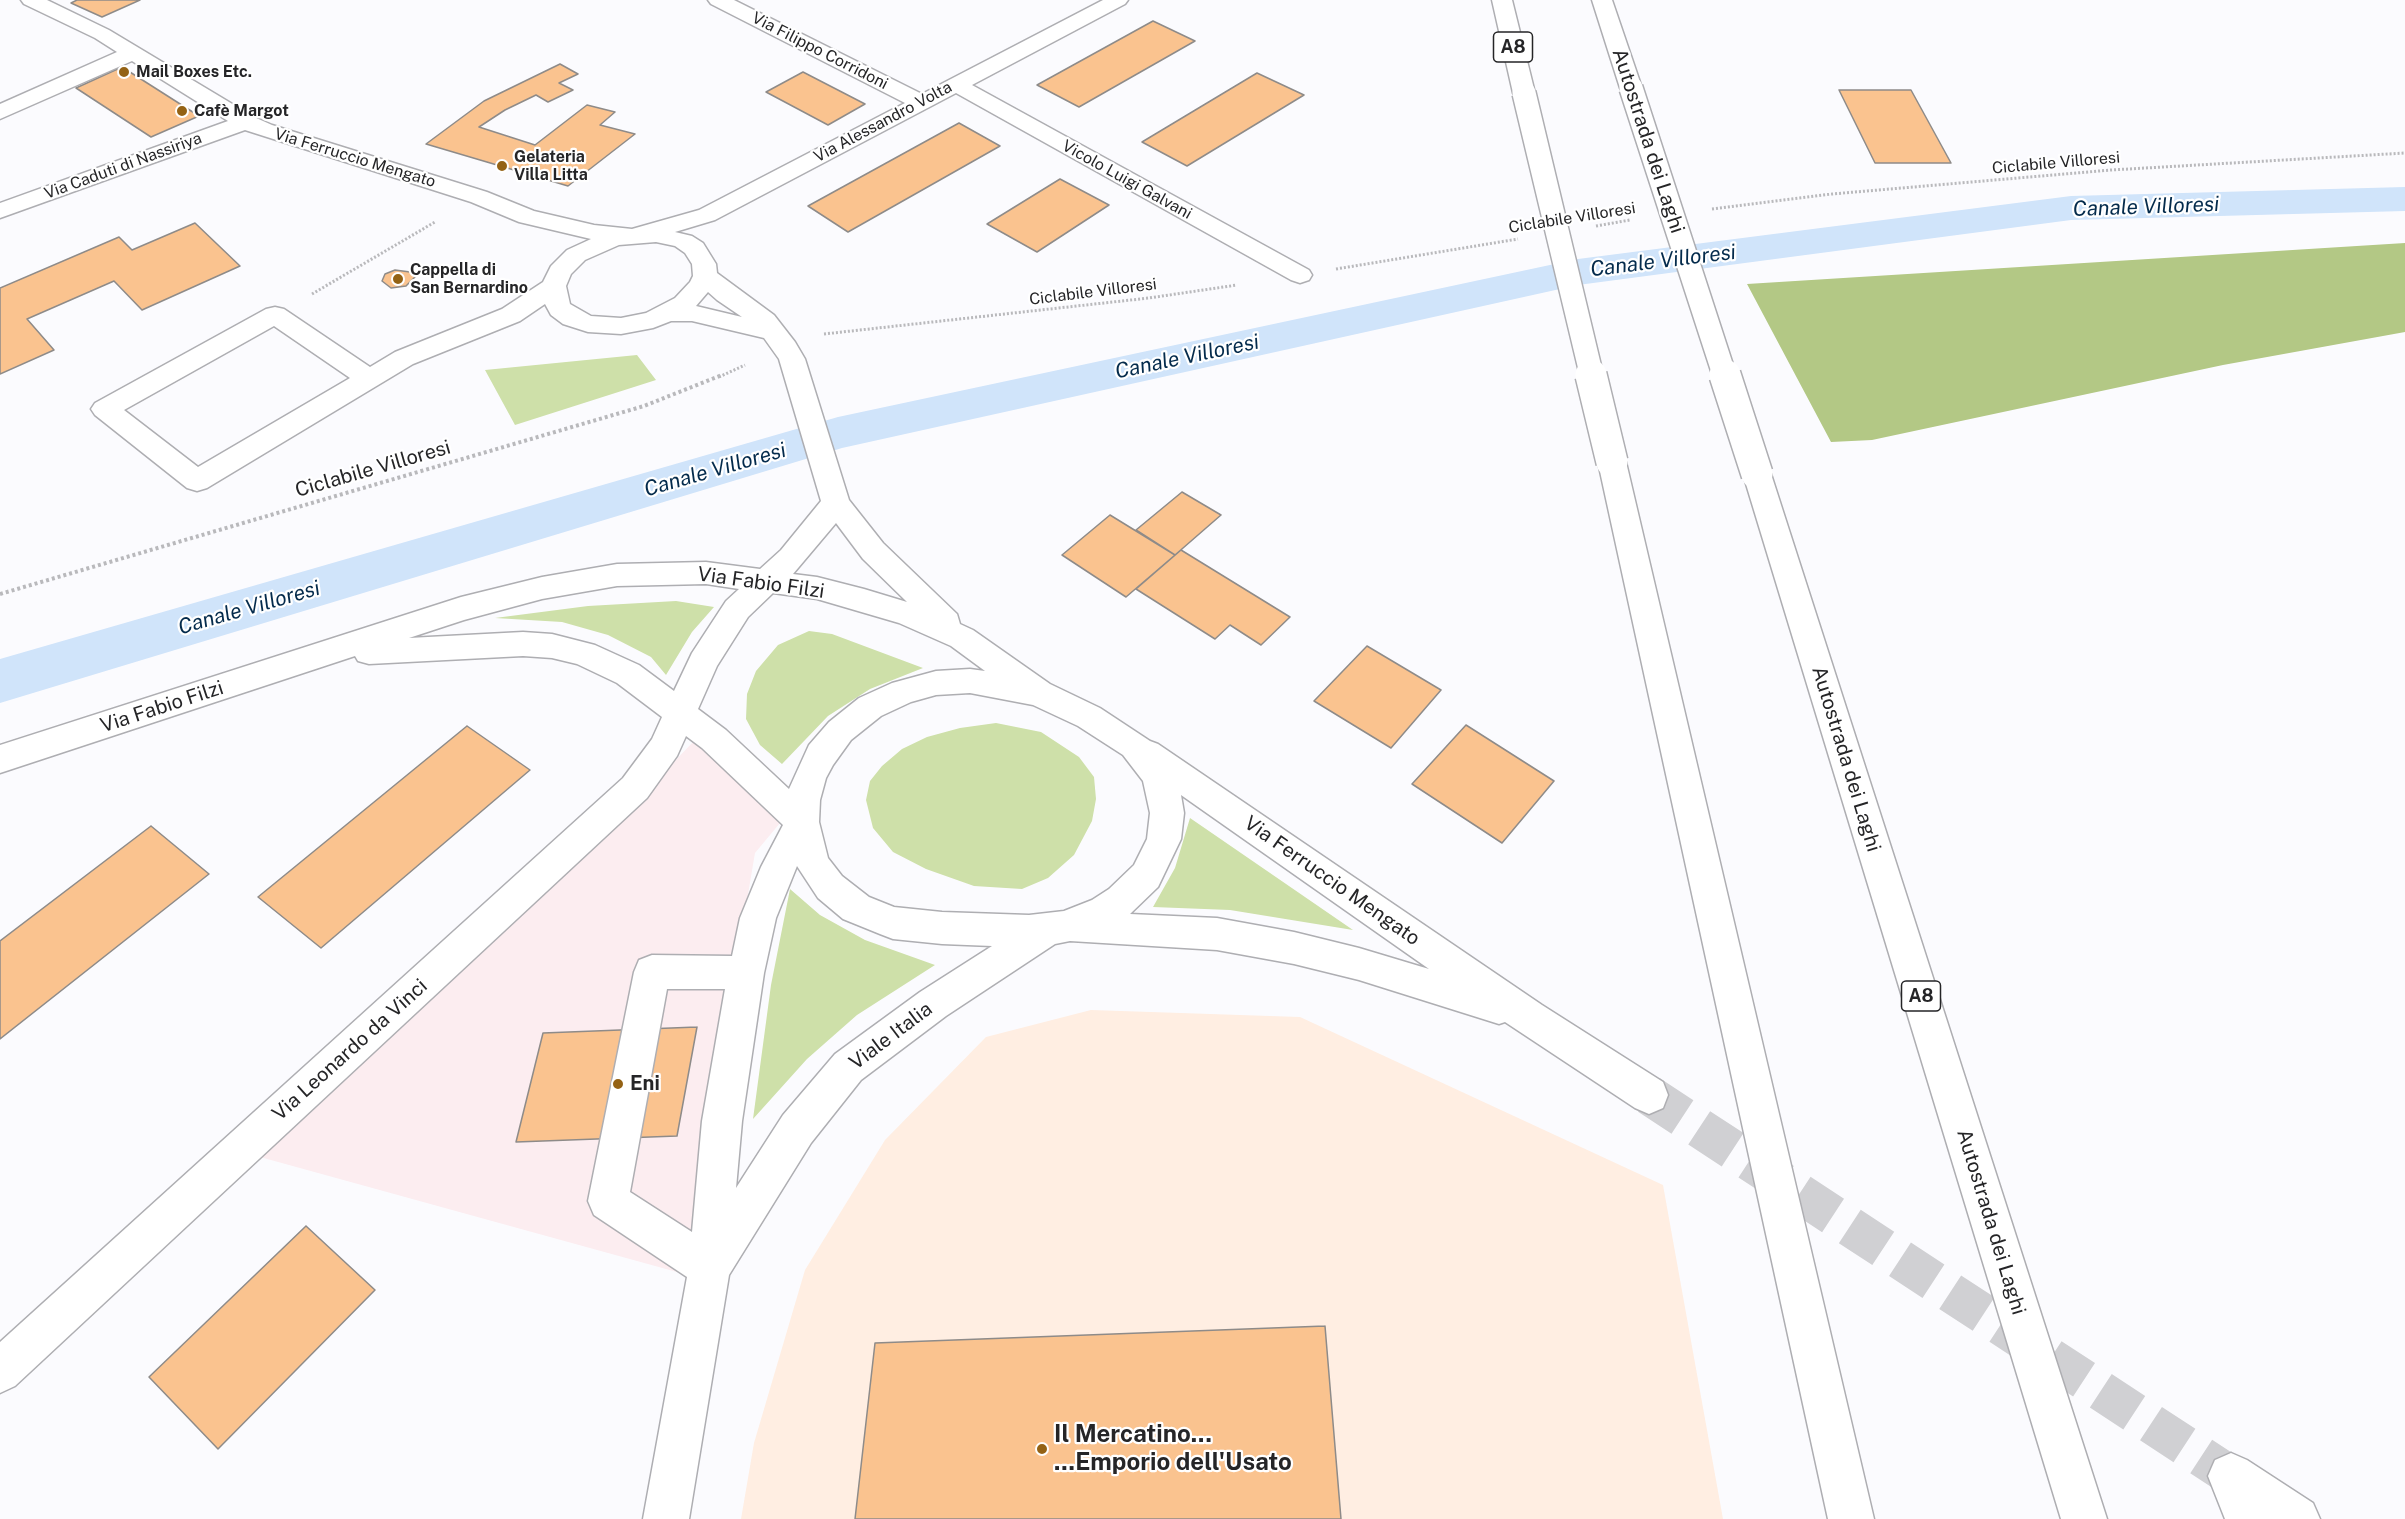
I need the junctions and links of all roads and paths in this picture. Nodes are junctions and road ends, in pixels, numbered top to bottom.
1 (31, 0) edge
2 (718, 0) edge
3 (1118, 0) edge
4 (1502, 0) edge
5 (1602, 0) edge
6 (133, 53) junction
7 (955, 84) junction
8 (921, 102) junction
9 (0, 112) edge
10 (246, 122) junction
11 (2405, 153) edge
12 (479, 197) junction
13 (1707, 210) dead end
14 (0, 211) edge
15 (527, 217) junction
16 (1638, 219) dead end
17 (1592, 227) dead end
18 (636, 235) junction
19 (1521, 238) dead end
20 (1300, 275) junction
21 (705, 276) junction
22 (556, 278) junction
23 (668, 313) junction
24 (275, 315) junction
25 (572, 318) junction
26 (479, 330) junction
27 (773, 333) junction
28 (819, 334) dead end
29 (751, 363) dead end
30 (369, 379) junction
31 (836, 503) junction
32 (766, 580) junction
33 (0, 594) edge
34 (962, 638) junction
35 (325, 655) junction
36 (1039, 693) junction
37 (680, 714) junction
38 (1135, 746) junction
39 (0, 759) edge
40 (802, 822) junction
41 (1056, 928) junction
42 (746, 973) junction
43 (1529, 1017) junction
44 (1649, 1095) tunnel mouth
45 (709, 1267) junction
46 (0, 1371) edge
47 (666, 1519) edge
48 (1851, 1519) edge
49 (2084, 1519) edge
50 (2248, 1519) edge
51 (2297, 1519) edge

1 - 6 main road, Via Ferruccio Mengato
2 - 8 main road, Via Filippo Corridoni
3 - 7 main road, Via Alessandro Volta
4 - 48 main road, A8, bridge
5 - 49 main road, Autostrada dei Laghi / A8, bridge
6 - 9 main road
6 - 10 main road, Via Ferruccio Mengato
7 - 8 main road, Via Alessandro Volta
7 - 20 main road, Vicolo Luigi Galvani
8 - 18 main road, Via Alessandro Volta
10 - 12 main road, Via Ferruccio Mengato
10 - 14 main road, Via Caduti di Nassiriya
11 - 13 path, Ciclabile Villoresi
12 - 15 main road, Via Ferruccio Mengato
12 - 24 path
15 - 18 main road, Via Ferruccio Mengato
15 - 22 main road, Via Ferruccio Mengato
16 - 17 path, Ciclabile Villoresi
18 - 21 main road
18 - 22 main road
19 - 20 path, Ciclabile Villoresi
20 - 28 path, Ciclabile Villoresi
21 - 23 main road
21 - 27 main road
22 - 25 main road
22 - 26 main road
23 - 25 main road
23 - 27 main road
24 - 30 main road
24 - 30 main road
25 - 26 main road
26 - 30 main road
27 - 31 main road
29 - 33 path, Ciclabile Villoresi
31 - 32 main road
31 - 34 main road
32 - 34 main road, Via Fabio Filzi
32 - 35 main road, Via Fabio Filzi
32 - 37 main road
34 - 36 main road, Via Fabio Filzi
35 - 37 main road, Via Fabio Filzi
35 - 39 main road, Via Fabio Filzi
36 - 38 main road, Via Ferruccio Mengato
36 - 40 main road
37 - 40 main road
37 - 46 main road, Via Leonardo da Vinci
38 - 41 main road
38 - 43 main road, Via Ferruccio Mengato
40 - 41 main road, Via Ferruccio Mengato
40 - 42 main road, Viale Italia
41 - 43 main road, Via Ferruccio Mengato
41 - 45 main road, Viale Italia
42 - 45 main road, Viale Italia
42 - 45 main road
43 - 44 main road, Via Ferruccio Mengato
45 - 47 main road, Viale Italia
50 - 51 main road

